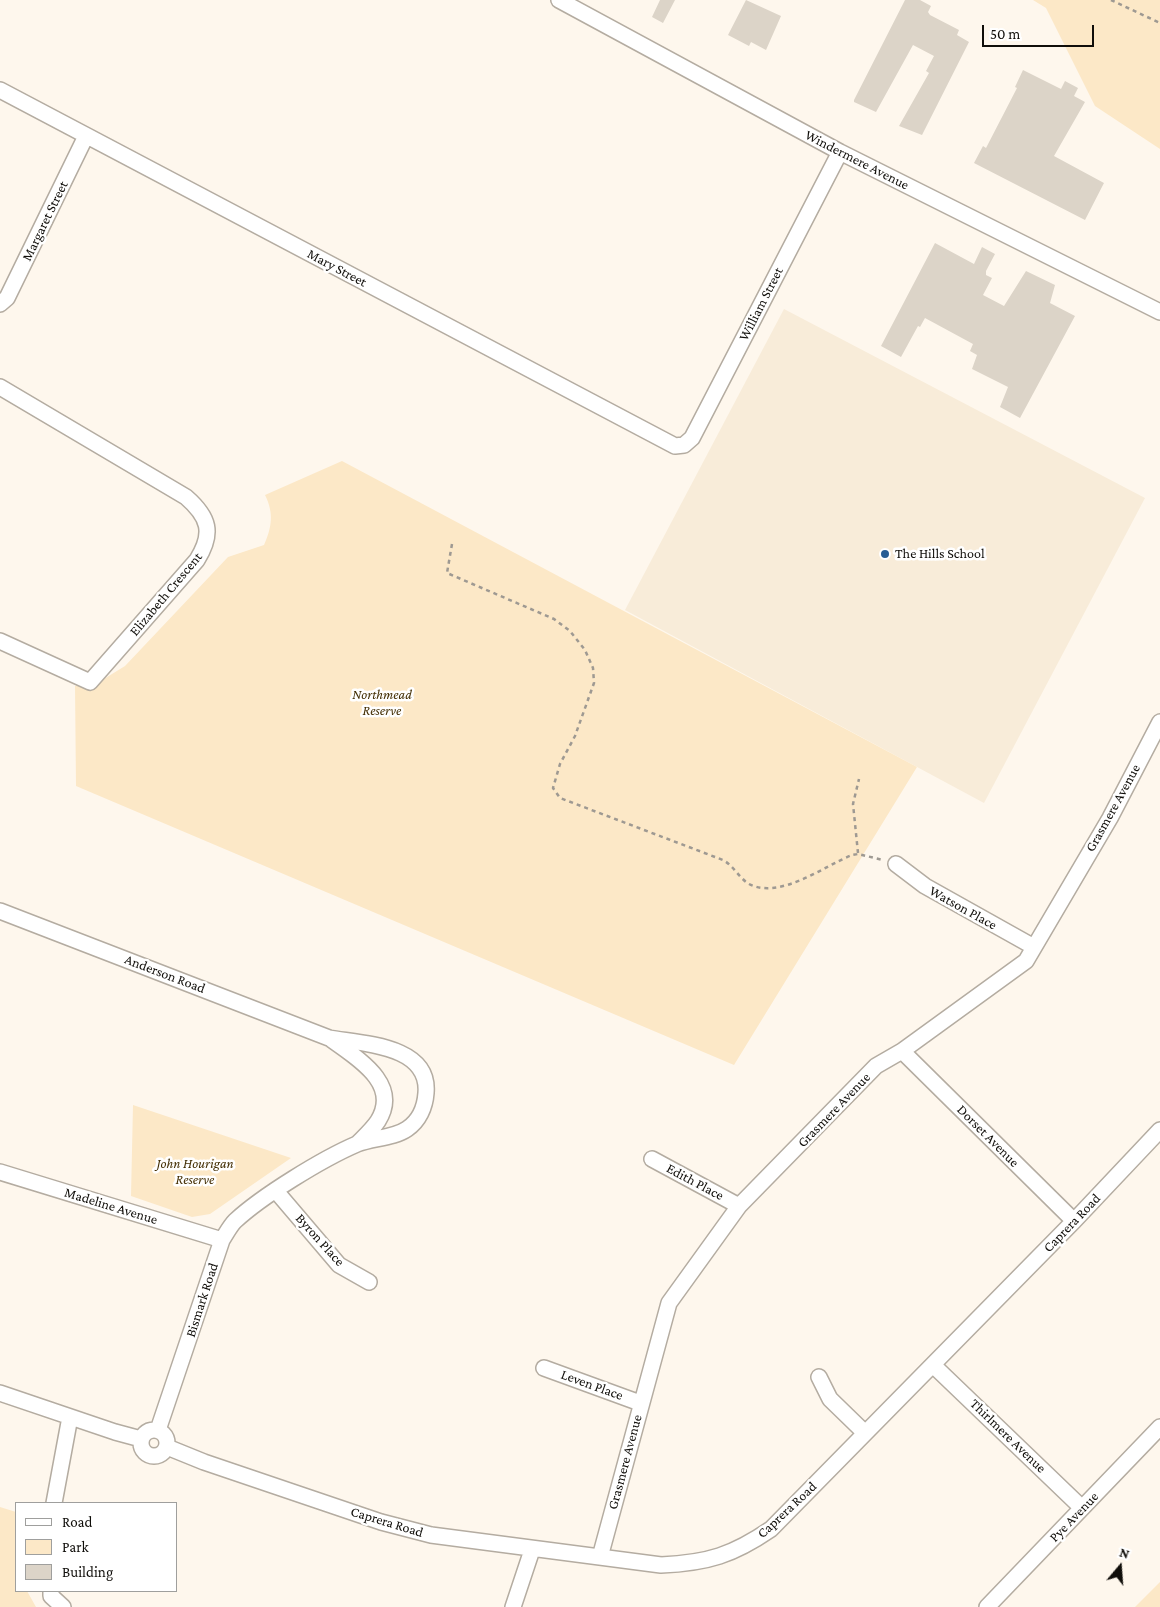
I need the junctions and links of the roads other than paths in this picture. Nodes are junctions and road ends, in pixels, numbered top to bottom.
1 (558, 0) edge
2 (0, 90) edge
3 (86, 136) junction
4 (840, 152) junction
5 (0, 304) edge
6 (1160, 312) edge
7 (0, 387) edge
8 (674, 446) joint
9 (0, 641) edge
10 (1160, 722) edge
11 (896, 864) road end
12 (0, 911) edge
13 (1034, 947) junction
14 (329, 1038) junction
15 (902, 1051) junction
16 (1160, 1130) edge
17 (357, 1144) junction
18 (652, 1159) dead end
19 (0, 1172) edge
20 (276, 1191) junction
21 (739, 1206) junction
22 (1074, 1221) junction
23 (222, 1240) junction
24 (369, 1282) dead end
25 (933, 1365) junction
26 (544, 1368) dead end
27 (820, 1377) dead end
28 (0, 1393) edge
29 (640, 1403) junction
30 (70, 1417) junction
31 (1160, 1427) edge
32 (158, 1430) junction
33 (865, 1434) junction
34 (141, 1439) junction
35 (168, 1447) junction
36 (54, 1502) edge
37 (1082, 1508) junction
38 (532, 1550) junction
39 (600, 1557) junction
40 (51, 1592) edge
41 (63, 1607) edge
42 (513, 1607) edge
43 (987, 1607) edge

1 - 4 street, Windermere Avenue
2 - 3 street, Mary Street
3 - 5 street, Margaret Street
3 - 8 street, Mary Street
4 - 6 street, Windermere Avenue
4 - 8 street, William Street
7 - 9 street, Elizabeth Crescent
10 - 13 street, Grasmere Avenue
11 - 13 street, Watson Place
12 - 14 street, Anderson Road
13 - 15 street, Grasmere Avenue
14 - 17 street, Anderson Road
14 - 17 street, Anderson Road
15 - 21 street, Grasmere Avenue
15 - 22 street, Dorset Avenue
16 - 22 street, Caprera Road
17 - 20 street, Anderson Road
18 - 21 street, Edith Place
19 - 23 street, Madeline Avenue
20 - 23 street, Bismark Road
20 - 24 street, Byron Place
21 - 29 street, Grasmere Avenue
22 - 25 street, Caprera Road
23 - 32 street, Bismark Road
25 - 33 street, Caprera Road
25 - 37 street, Thirlmere Avenue
26 - 29 street, Leven Place
27 - 33 street
28 - 30 street
29 - 39 street, Grasmere Avenue
30 - 34 street
30 - 36 street
31 - 37 street, Pye Avenue
32 - 34 street
32 - 35 street
33 - 39 street, Caprera Road
34 - 35 street
35 - 38 street, Caprera Road
37 - 43 street, Pye Avenue
38 - 39 street, Caprera Road
38 - 42 street
40 - 41 street

